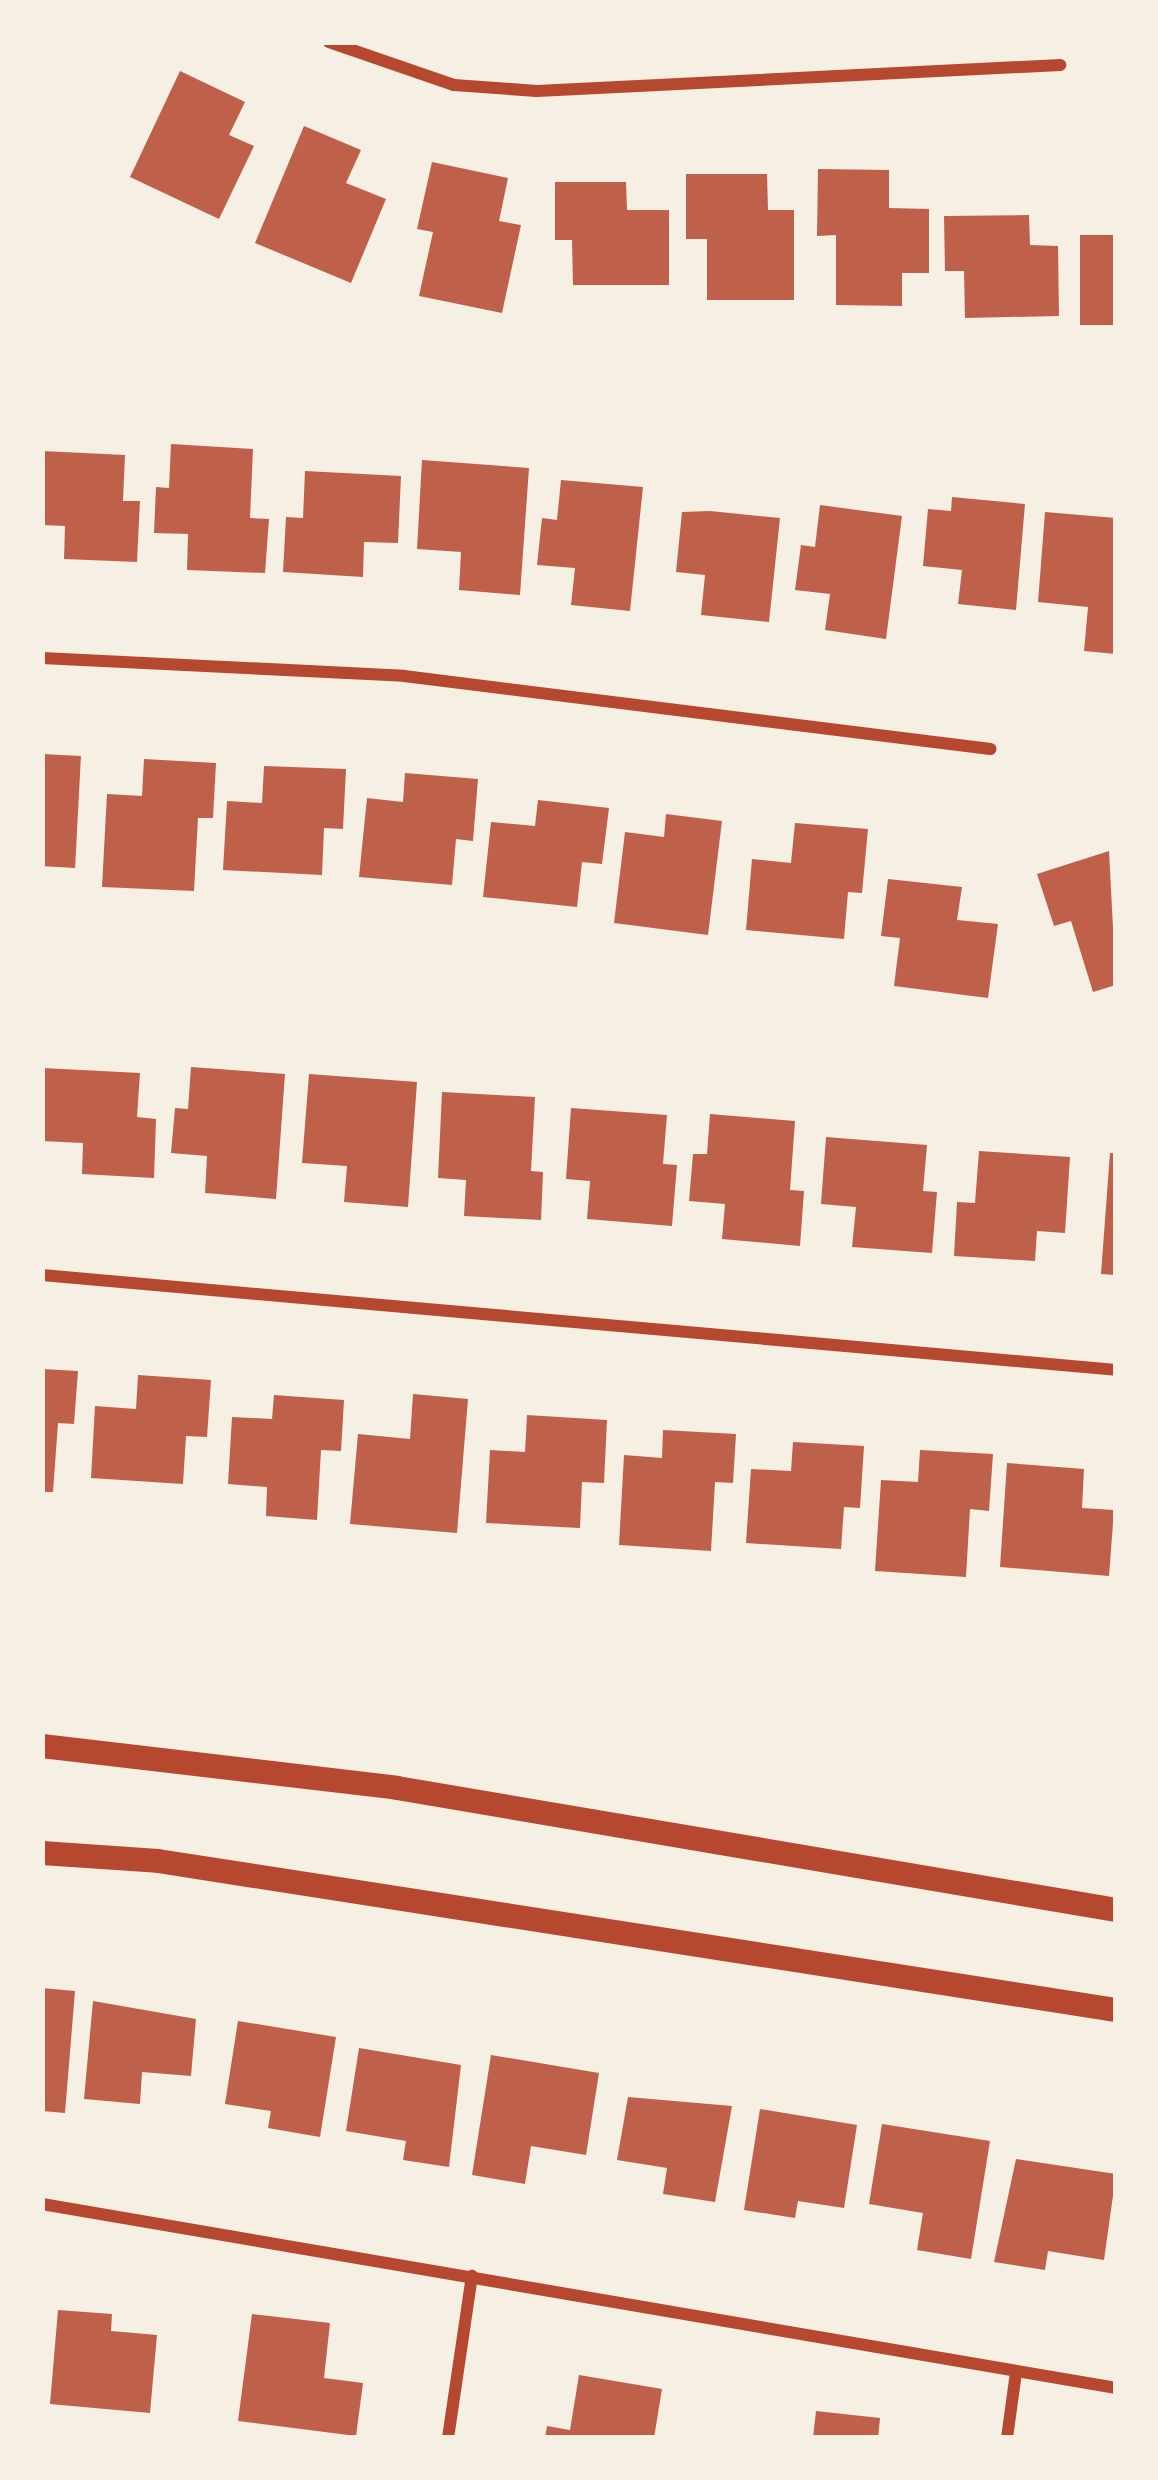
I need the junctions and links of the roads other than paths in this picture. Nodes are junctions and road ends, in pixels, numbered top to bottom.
1 (329, 42) edge
2 (1060, 65) dead end
3 (42, 658) edge
4 (990, 748) dead end
5 (42, 1275) edge
6 (1116, 1370) edge
7 (42, 1746) edge
8 (42, 1853) edge
9 (1116, 1910) edge
10 (1116, 2010) edge
11 (42, 2204) edge
12 (472, 2276) junction
13 (1016, 2372) junction
14 (1116, 2389) edge
15 (448, 2438) edge
16 (1007, 2438) edge

1 - 2 street
3 - 4 street
5 - 6 street
7 - 9 main road
8 - 10 main road
11 - 12 street
12 - 13 street
12 - 15 street
13 - 14 street
13 - 16 street

